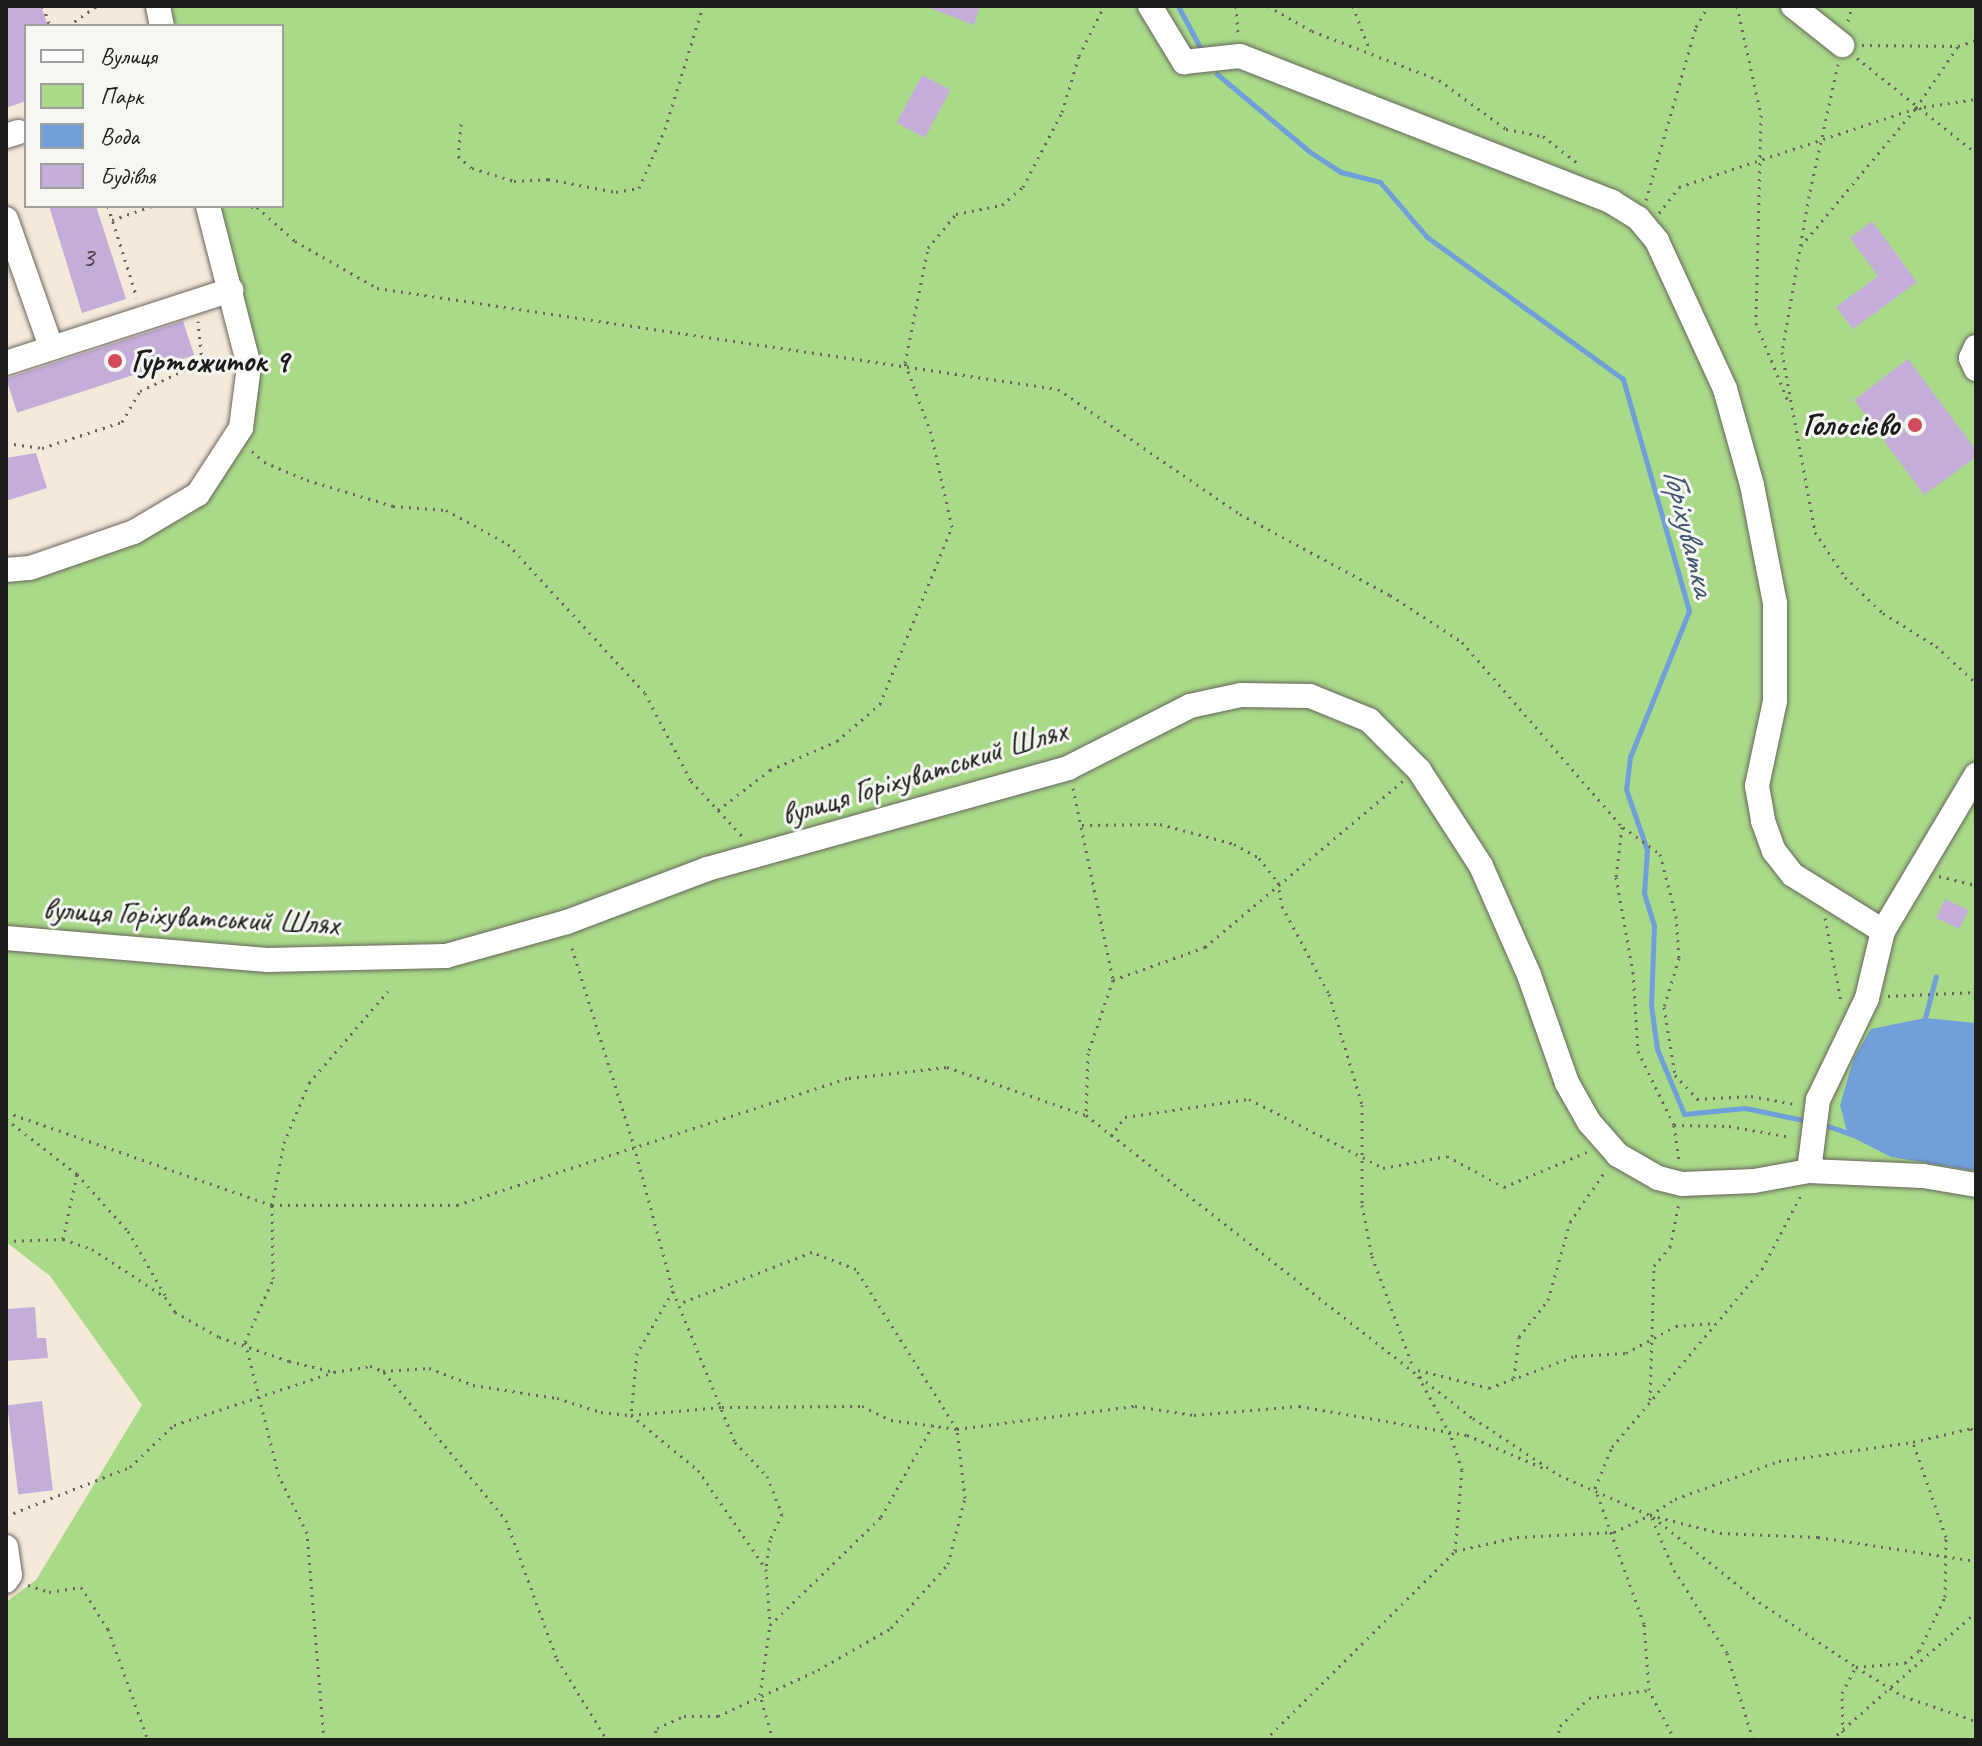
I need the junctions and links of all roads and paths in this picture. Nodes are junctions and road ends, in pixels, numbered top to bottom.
1 (97, 6) edge
2 (703, 6) edge
3 (1104, 6) edge
4 (1150, 6) edge
5 (1236, 6) edge
6 (1268, 6) edge
7 (1353, 6) edge
8 (1708, 6) edge
9 (1737, 6) edge
10 (1793, 6) edge
11 (71, 24) edge
12 (1976, 40) edge
13 (1842, 45) junction
14 (1958, 46) junction
15 (1371, 54) junction
16 (1240, 56) junction
17 (1976, 99) edge
18 (1916, 108) junction
19 (461, 124) dead end
20 (1824, 138) junction
21 (1976, 153) edge
22 (1756, 163) junction
23 (1586, 172) dead end
24 (109, 208) edge
25 (146, 208) edge
26 (209, 208) edge
27 (258, 208) edge
28 (6, 219) edge
29 (112, 220) junction
30 (1642, 223) junction
31 (1800, 246) junction
32 (231, 290) junction
33 (196, 301) junction
34 (143, 317) junction
35 (51, 347) junction
36 (1976, 347) edge
37 (6, 363) edge
38 (905, 363) junction
39 (1976, 369) edge
40 (1790, 409) junction
41 (236, 436) junction
42 (6, 443) edge
43 (6, 570) edge
44 (1976, 683) edge
45 (1976, 775) edge
46 (1406, 778) dead end
47 (1071, 781) dead end
48 (718, 810) junction
49 (1082, 825) junction
50 (1622, 827) junction
51 (760, 855) junction
52 (1916, 872) junction
53 (1278, 882) junction
54 (1976, 885) edge
55 (1819, 891) junction
56 (1883, 931) junction
57 (6, 938) edge
58 (572, 948) dead end
59 (1113, 980) junction
60 (388, 991) dead end
61 (1976, 992) edge
62 (1867, 998) junction
63 (1849, 1036) junction
64 (1823, 1089) junction
65 (6, 1112) edge
66 (1086, 1115) junction
67 (6, 1119) edge
68 (1674, 1125) junction
69 (1110, 1137) junction
70 (1812, 1141) junction
71 (634, 1146) junction
72 (1587, 1152) dead end
73 (1363, 1156) junction
74 (1606, 1170) dead end
75 (1809, 1171) junction
76 (77, 1174) junction
77 (1976, 1185) edge
78 (1681, 1192) junction
79 (272, 1205) junction
80 (63, 1239) junction
81 (6, 1241) edge
82 (673, 1291) junction
83 (165, 1297) junction
84 (678, 1304) junction
85 (1716, 1323) junction
86 (1653, 1335) junction
87 (245, 1342) junction
88 (1413, 1368) junction
89 (383, 1371) junction
90 (334, 1372) junction
91 (1514, 1378) junction
92 (261, 1398) junction
93 (1650, 1401) junction
94 (722, 1407) junction
95 (631, 1415) junction
96 (934, 1423) junction
97 (1974, 1427) edge
98 (957, 1429) junction
99 (1450, 1434) junction
100 (1976, 1437) edge
101 (1913, 1442) junction
102 (1559, 1475) junction
103 (1595, 1488) junction
104 (1650, 1515) junction
105 (6, 1516) edge
106 (1614, 1532) junction
107 (6, 1547) edge
108 (1455, 1551) junction
109 (1949, 1560) junction
110 (1976, 1561) edge
111 (766, 1569) junction
112 (13, 1582) edge
113 (1976, 1612) edge
114 (770, 1625) junction
115 (1856, 1667) junction
116 (1892, 1689) junction
117 (1649, 1690) junction
118 (760, 1695) junction
119 (1976, 1721) edge
120 (1845, 1727) junction
121 (148, 1740) edge
122 (324, 1740) edge
123 (607, 1740) edge
124 (653, 1740) edge
125 (773, 1740) edge
126 (1265, 1740) edge
127 (1557, 1740) edge
128 (1675, 1740) edge
129 (1753, 1740) edge
130 (1831, 1740) edge
131 (1843, 1740) edge

1 - 11 path
2 - 19 path
3 - 38 path
4 - 16 street
5 - 16 path
6 - 15 path
7 - 15 path
8 - 30 path
9 - 22 path
10 - 13 street
12 - 14 path
13 - 14 path
13 - 18 path
13 - 20 path
14 - 18 path
15 - 23 path
16 - 30 street
17 - 18 path
18 - 20 path
18 - 21 path
18 - 31 path
20 - 22 path
20 - 31 path
22 - 30 path
22 - 40 path
24 - 29 path
25 - 29 path
26 - 32 street
27 - 38 path
28 - 35 street
29 - 34 path
30 - 55 street
31 - 40 path
32 - 33 street
32 - 41 street
33 - 34 street
33 - 42 path
34 - 35 street
35 - 37 street
36 - 39 street
38 - 48 path
38 - 50 path
40 - 44 path
41 - 43 street
41 - 48 path
45 - 52 street
46 - 53 path
47 - 49 path
48 - 51 path
49 - 53 path
49 - 59 path
50 - 64 path
50 - 68 path
51 - 57 street, вулиця Горіхуватський Шлях
51 - 78 street, вулиця Горіхуватський Шлях
52 - 54 path
52 - 56 street
53 - 59 path
53 - 73 path
55 - 56 street
55 - 63 path
56 - 62 street
58 - 71 path
59 - 66 path
60 - 79 path
61 - 62 path
62 - 63 street
63 - 64 street
64 - 70 street
65 - 79 path
66 - 69 path
66 - 71 path
67 - 76 path
68 - 70 path
68 - 78 path
69 - 73 path
69 - 88 path
70 - 75 street
71 - 79 path
71 - 82 path
72 - 73 path
73 - 88 path
74 - 91 path
75 - 77 street, вулиця Горіхуватський Шлях
75 - 78 street, вулиця Горіхуватський Шлях
75 - 85 path
76 - 80 path
76 - 83 path
78 - 86 path
79 - 87 path
80 - 81 path
80 - 83 path
82 - 84 path
82 - 95 path
83 - 87 path
84 - 94 path
84 - 98 path
85 - 86 path
85 - 93 path
86 - 91 path
86 - 93 path
87 - 90 path
87 - 92 path
88 - 91 path
88 - 99 path
88 - 102 path
89 - 90 path
89 - 95 path
89 - 123 path
90 - 92 path
92 - 105 path
92 - 122 path
93 - 103 path
94 - 95 path
94 - 96 path
94 - 111 path
95 - 111 path
96 - 98 path
96 - 114 path
97 - 100 path
97 - 101 path
98 - 99 path
98 - 118 path
99 - 102 path
99 - 108 path
101 - 104 path
101 - 109 path
102 - 103 path
103 - 104 path
103 - 106 path
104 - 106 path
104 - 109 path
104 - 115 path
104 - 129 path
106 - 108 path
106 - 117 path
107 - 112 street
108 - 126 path
109 - 110 path
109 - 115 path
111 - 114 path
112 - 121 path
113 - 116 path
114 - 118 path
115 - 116 path
115 - 120 path
116 - 119 path
116 - 120 path
117 - 127 path
117 - 128 path
118 - 124 path
118 - 125 path
120 - 130 path
120 - 131 path

